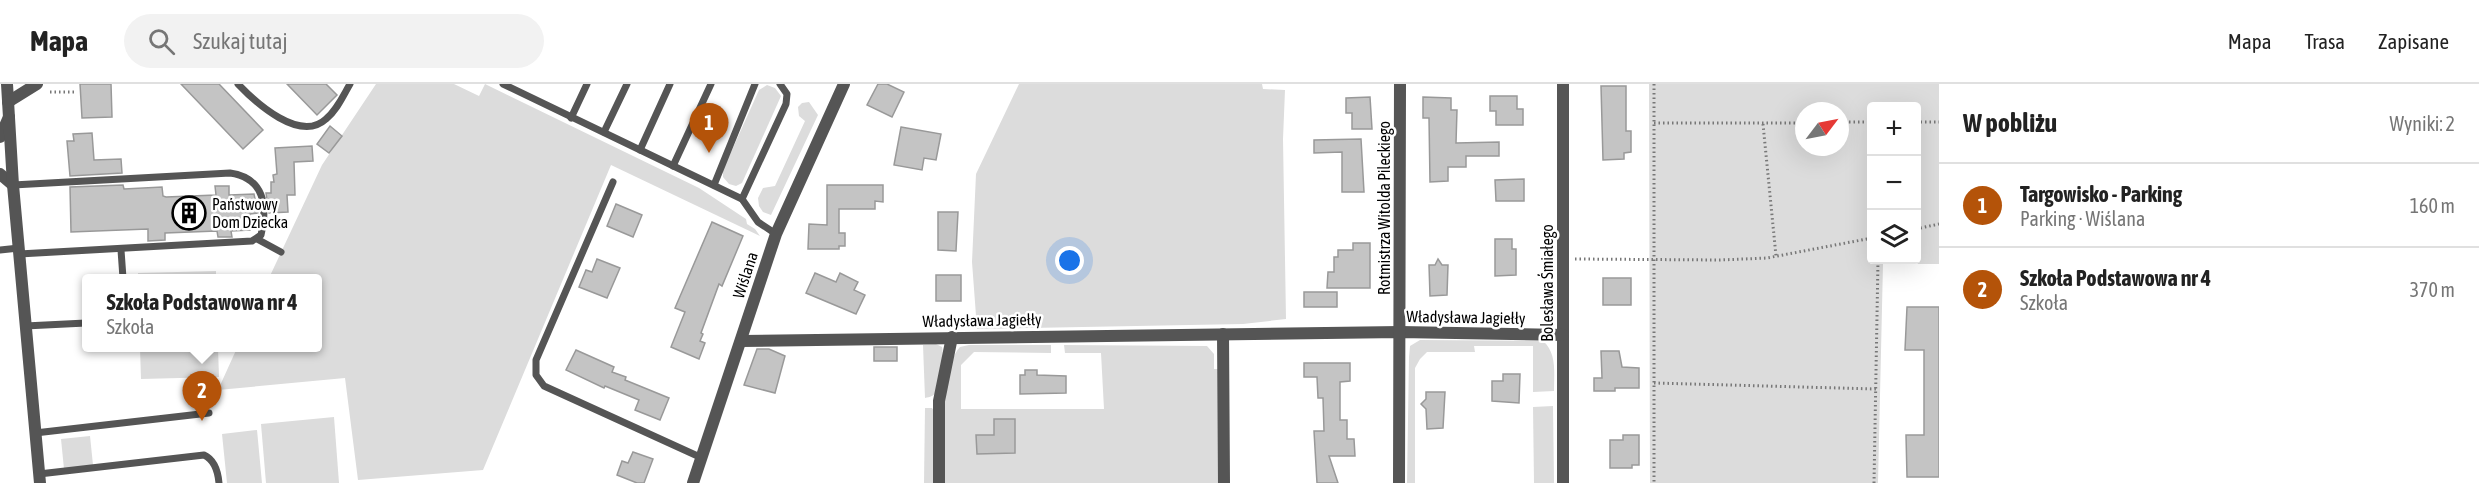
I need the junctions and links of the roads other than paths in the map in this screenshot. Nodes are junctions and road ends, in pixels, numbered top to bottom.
1 (7, 84) edge
2 (37, 84) edge
3 (238, 84) edge
4 (350, 84) edge
5 (503, 84) edge
6 (587, 84) edge
7 (627, 84) edge
8 (670, 84) edge
9 (711, 84) edge
10 (756, 84) edge
11 (780, 84) edge
12 (844, 84) edge
13 (1400, 84) edge
14 (1563, 84) edge
15 (8, 102) junction
16 (9, 117) junction
17 (572, 118) junction
18 (604, 132) junction
19 (0, 136) edge
20 (640, 150) junction
21 (673, 166) junction
22 (0, 174) edge
23 (613, 182) dead end
24 (13, 185) junction
25 (714, 185) junction
26 (742, 199) junction
27 (776, 234) junction
28 (257, 239) junction
29 (0, 250) edge
30 (121, 250) junction
31 (19, 251) junction
32 (281, 252) dead end
33 (123, 274) edge
34 (82, 323) edge
35 (26, 326) junction
36 (1400, 332) junction
37 (1223, 334) junction
38 (1563, 335) junction
39 (952, 337) junction
40 (741, 341) junction
41 (209, 413) dead end
42 (35, 433) junction
43 (702, 458) junction
44 (39, 479) edge
45 (219, 483) edge
46 (693, 483) edge
47 (939, 483) edge
48 (1224, 483) edge
49 (1399, 483) edge
50 (1563, 483) edge

1 - 15 street
2 - 15 street
3 - 4 lane
5 - 17 lane
6 - 17 lane
7 - 18 lane
8 - 20 lane
9 - 21 lane
10 - 25 lane
11 - 26 lane
12 - 27 street, Wiślana
13 - 36 street, Rotmistrza Witolda Pileckiego
14 - 38 street, Bolesława Śmiałego
15 - 16 street
16 - 19 street
16 - 24 street
17 - 18 lane
18 - 20 lane
20 - 21 lane
21 - 25 lane
22 - 24 street
23 - 43 lane
24 - 28 lane
24 - 31 street
25 - 26 lane
26 - 27 lane
27 - 40 street, Wiślana
28 - 30 lane
28 - 32 lane
29 - 31 lane
30 - 31 lane
30 - 33 lane
31 - 35 street
34 - 35 lane
35 - 42 street
36 - 37 street, Władysława Jagiełły
36 - 38 street, Władysława Jagiełły
36 - 49 street, Rotmistrza Witolda Pileckiego
37 - 39 street, Władysława Jagiełły
37 - 48 street
38 - 50 street, Bolesława Śmiałego
39 - 40 street, Władysława Jagiełły
39 - 47 street
40 - 43 street, Wiślana
41 - 42 lane
42 - 44 street
43 - 46 street, Wiślana
44 - 45 lane

